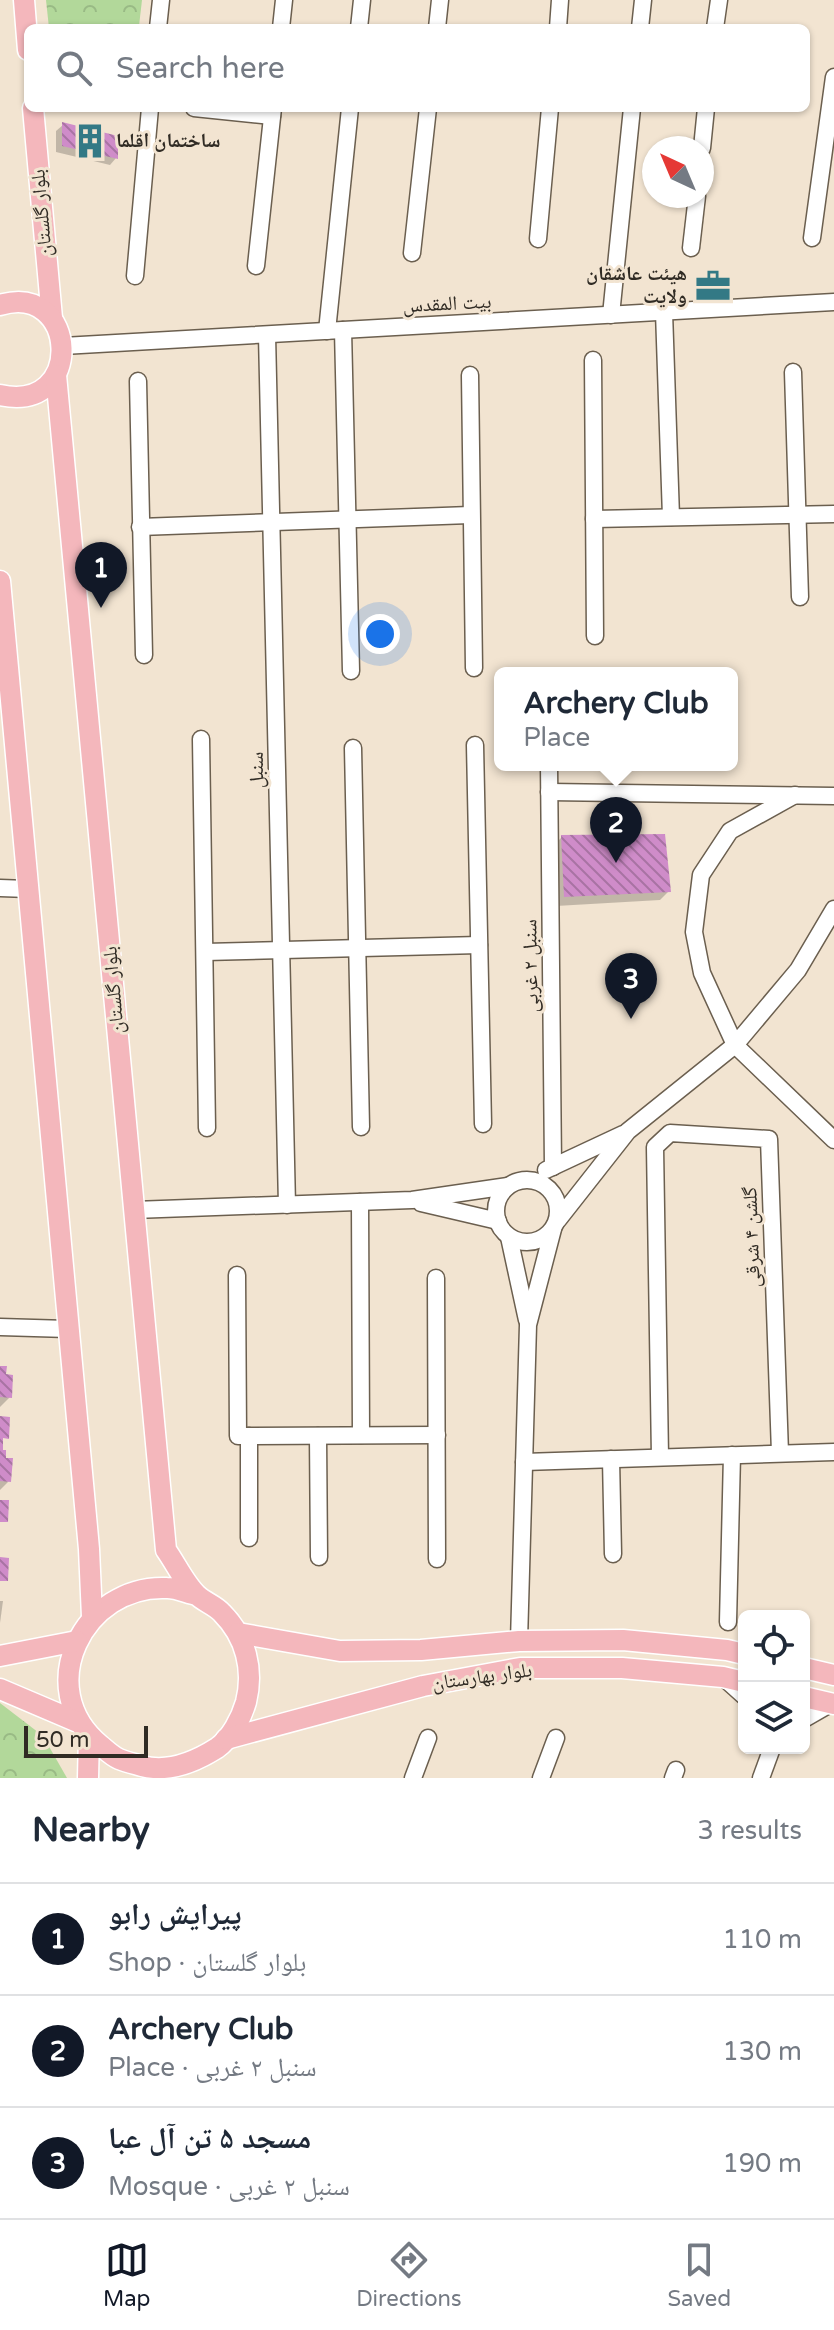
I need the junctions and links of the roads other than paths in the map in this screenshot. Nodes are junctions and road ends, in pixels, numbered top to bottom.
1 (24, 0) edge
2 (161, 0) edge
3 (284, 0) edge
4 (362, 0) edge
5 (440, 0) edge
6 (560, 0) edge
7 (643, 0) edge
8 (719, 0) edge
9 (26, 24) edge
10 (158, 24) edge
11 (281, 24) edge
12 (359, 24) edge
13 (437, 24) edge
14 (558, 24) edge
15 (640, 24) edge
16 (716, 24) edge
17 (834, 77) edge
18 (33, 112) edge
19 (150, 112) edge
20 (272, 112) edge
21 (350, 112) edge
22 (428, 112) edge
23 (550, 112) edge
24 (632, 112) edge
25 (706, 112) edge
26 (703, 136) edge
27 (696, 208) edge
28 (812, 238) dead end
29 (538, 239) dead end
30 (691, 248) dead end
31 (412, 253) dead end
32 (256, 266) dead end
33 (135, 276) dead end
34 (834, 302) edge
35 (0, 305) edge
36 (664, 312) junction
37 (611, 315) junction
38 (52, 318) junction
39 (335, 331) junction
40 (267, 335) junction
41 (63, 346) junction
42 (593, 360) dead end
43 (793, 372) dead end
44 (56, 375) junction
45 (470, 375) dead end
46 (138, 381) dead end
47 (0, 395) edge
48 (834, 514) edge
49 (470, 515) junction
50 (798, 515) junction
51 (671, 517) junction
52 (348, 519) junction
53 (594, 519) junction
54 (271, 522) junction
55 (140, 527) junction
56 (0, 581) edge
57 (800, 597) dead end
58 (595, 636) dead end
59 (144, 655) dead end
60 (474, 668) dead end
61 (351, 671) dead end
62 (201, 739) dead end
63 (475, 745) dead end
64 (353, 748) dead end
65 (549, 771) edge
66 (549, 792) junction
67 (795, 795) junction
68 (834, 796) edge
69 (0, 888) edge
70 (28, 889) junction
71 (834, 909) edge
72 (479, 945) junction
73 (357, 948) junction
74 (281, 950) junction
75 (205, 952) junction
76 (735, 1045) junction
77 (483, 1124) dead end
78 (361, 1127) dead end
79 (207, 1128) dead end
80 (628, 1131) junction
81 (834, 1140) edge
82 (553, 1167) junction
83 (527, 1179) junction
84 (508, 1186) junction
85 (412, 1200) junction
86 (360, 1202) junction
87 (287, 1205) junction
88 (134, 1210) junction
89 (498, 1221) junction
90 (556, 1225) junction
91 (509, 1237) junction
92 (237, 1275) dead end
93 (436, 1278) dead end
94 (528, 1325) junction
95 (0, 1327) edge
96 (68, 1329) junction
97 (361, 1435) junction
98 (437, 1435) junction
99 (243, 1436) junction
100 (318, 1436) junction
101 (834, 1452) edge
102 (780, 1453) junction
103 (732, 1455) junction
104 (660, 1457) junction
105 (611, 1459) junction
106 (524, 1462) junction
107 (249, 1538) dead end
108 (613, 1554) dead end
109 (319, 1557) dead end
110 (437, 1559) dead end
111 (197, 1595) junction
112 (92, 1617) junction
113 (728, 1622) dead end
114 (238, 1633) junction
115 (77, 1641) junction
116 (519, 1641) junction
117 (738, 1653) edge
118 (0, 1656) edge
119 (810, 1669) edge
120 (834, 1675) edge
121 (723, 1677) junction
122 (738, 1681) edge
123 (0, 1689) edge
124 (738, 1691) edge
125 (810, 1698) edge
126 (833, 1704) edge
127 (810, 1716) edge
128 (84, 1729) junction
129 (428, 1738) dead end
130 (556, 1738) dead end
131 (223, 1743) junction
132 (770, 1754) edge
133 (88, 1778) edge
134 (197, 1778) edge
135 (413, 1778) edge
136 (541, 1778) edge
137 (761, 1778) edge

1 - 9 main road
2 - 10 street
3 - 11 street
4 - 12 street
5 - 13 street
6 - 14 street
7 - 15 street
8 - 16 street
17 - 28 street
18 - 38 main road, بلوار گلستان
19 - 33 street
20 - 32 street
21 - 39 street
22 - 31 street
23 - 29 street
24 - 37 street
25 - 26 street
27 - 30 street
34 - 36 street, بیت المقدس
35 - 38 main road
36 - 37 street, بیت المقدس
36 - 51 street
37 - 39 street, بیت المقدس
38 - 41 main road, بلوار گلستان
39 - 40 street, بیت المقدس
39 - 52 street
40 - 41 street, بیت المقدس
40 - 54 street, سنبل
41 - 44 main road, بلوار گلستان
42 - 53 street
43 - 50 street
44 - 47 main road
44 - 88 main road, بلوار گلستان
45 - 49 street
46 - 55 street
48 - 50 street
49 - 52 street
49 - 60 street
50 - 51 street
50 - 57 street
51 - 53 street
52 - 54 street
52 - 61 street
53 - 58 street
54 - 55 street
54 - 74 street, سنبل
55 - 59 street
56 - 70 main road
62 - 75 street
63 - 72 street
64 - 73 street
65 - 66 street, سنبل ۲ غربی
66 - 67 street
66 - 82 street, سنبل ۲ غربی
67 - 68 street
67 - 76 street
69 - 70 street
70 - 96 main road
71 - 76 street
72 - 73 street
72 - 77 street
73 - 74 street
73 - 78 street
74 - 75 street
74 - 87 street, سنبل
75 - 79 street
76 - 80 street
76 - 81 street
80 - 82 street
80 - 90 street
82 - 83 street
83 - 84 street
83 - 90 street
84 - 85 street
84 - 89 street
85 - 86 street
85 - 89 street
86 - 87 street
86 - 97 street
87 - 88 street
88 - 111 main road, بلوار گلستان
89 - 91 street
90 - 91 street
90 - 94 street
91 - 94 street
92 - 99 street
93 - 98 street
94 - 106 street
95 - 96 street
96 - 112 main road
97 - 98 street
97 - 100 street
98 - 110 street
99 - 100 street
99 - 107 street
100 - 109 street
101 - 102 street
102 - 103 street
102 - 104 street, گلشن ۴ شرقی
103 - 104 street
103 - 113 street
104 - 105 street
105 - 106 street
105 - 108 street
106 - 116 street
111 - 112 main road
111 - 114 main road
112 - 115 main road
114 - 116 main road, بلوار بهارستان
114 - 131 main road
115 - 118 main road
115 - 128 main road
116 - 117 main road, بلوار بهارستان
119 - 120 main road
121 - 122 main road, بلوار بهارستان
121 - 124 street
121 - 131 main road, بلوار بهارستان
123 - 128 main road
125 - 126 main road
126 - 127 street
128 - 131 main road
128 - 133 main road
129 - 135 street
130 - 136 street
131 - 134 main road
132 - 137 street

